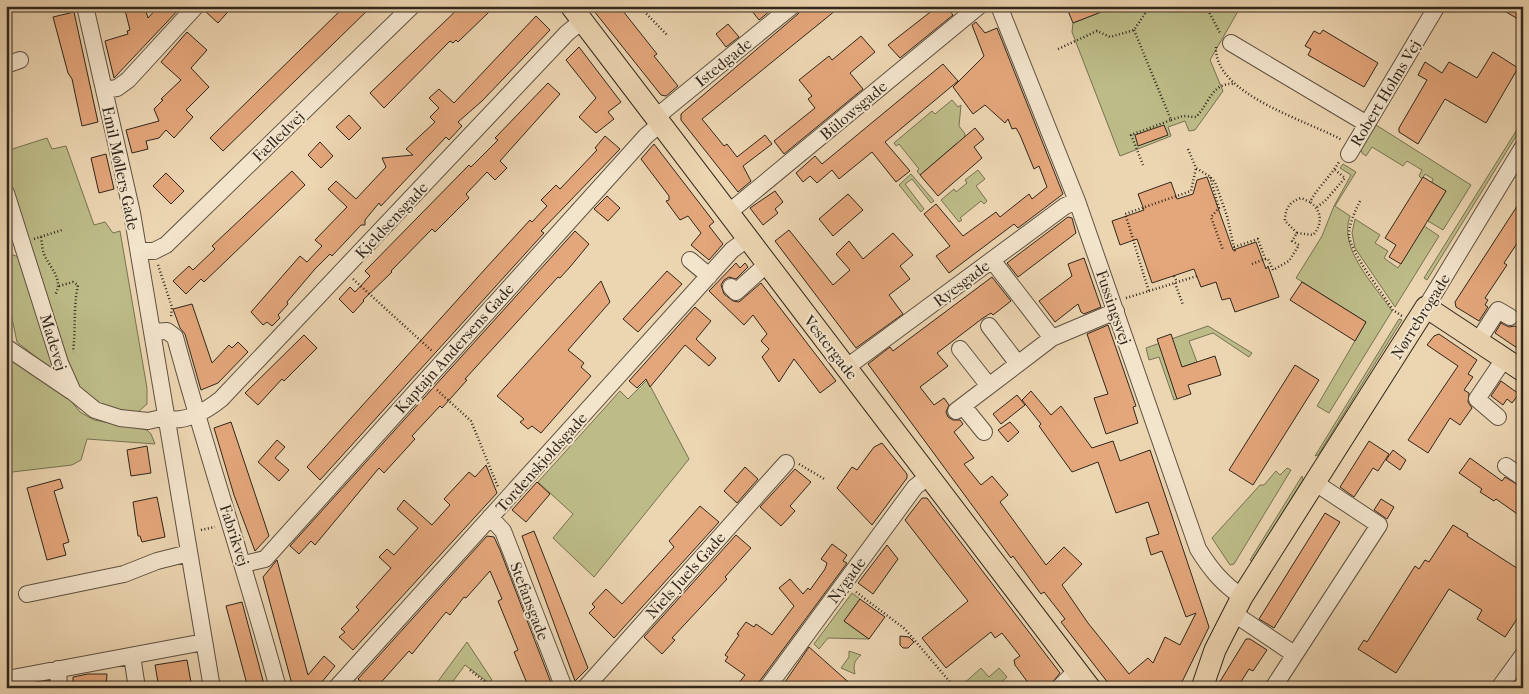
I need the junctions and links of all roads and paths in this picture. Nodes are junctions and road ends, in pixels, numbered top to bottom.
1 (85, 6) edge
2 (196, 6) edge
3 (412, 6) edge
4 (640, 6) edge
5 (792, 6) edge
6 (979, 6) edge
7 (999, 6) edge
8 (1150, 6) edge
9 (1202, 6) edge
10 (1437, 6) edge
11 (576, 13) edge
12 (1134, 30) junction
13 (667, 35) dead end
14 (1221, 42) junction
15 (1058, 48) dead end
16 (1236, 84) junction
17 (104, 90) junction
18 (1171, 120) junction
19 (658, 121) junction
20 (1366, 124) junction
21 (1523, 147) edge
22 (1188, 149) dead end
23 (1351, 150) junction
24 (1143, 165) dead end
25 (1196, 168) junction
26 (1335, 170) junction
27 (1210, 176) junction
28 (6, 193) edge
29 (1077, 201) junction
30 (1360, 201) dead end
31 (1310, 202) junction
32 (1316, 207) junction
33 (728, 213) junction
34 (62, 230) dead end
35 (1298, 232) junction
36 (41, 237) junction
37 (748, 239) junction
38 (23, 243) junction
39 (1234, 247) junction
40 (1223, 250) dead end
41 (146, 251) junction
42 (1235, 252) dead end
43 (1265, 259) junction
44 (690, 260) dead end
45 (992, 260) junction
46 (766, 264) junction
47 (1252, 264) dead end
48 (343, 270) junction
49 (708, 276) junction
50 (1174, 276) dead end
51 (1197, 276) dead end
52 (1176, 282) junction
53 (59, 286) junction
54 (731, 287) dead end
55 (1149, 290) junction
56 (42, 305) junction
57 (1183, 305) dead end
58 (1114, 307) junction
59 (1426, 307) junction
60 (1510, 317) dead end
61 (989, 326) dead end
62 (1414, 326) junction
63 (152, 332) junction
64 (170, 332) junction
65 (1052, 338) junction
66 (1478, 341) junction
67 (6, 347) edge
68 (960, 349) dead end
69 (1504, 358) junction
70 (442, 360) junction
71 (60, 363) junction
72 (1018, 364) junction
73 (847, 368) junction
74 (1523, 371) edge
75 (425, 379) junction
76 (988, 386) junction
77 (72, 392) junction
78 (196, 414) junction
79 (1498, 417) dead end
80 (166, 418) junction
81 (984, 432) dead end
82 (786, 463) joint
83 (1506, 466) dead end
84 (929, 476) junction
85 (1523, 478) edge
86 (826, 480) dead end
87 (1314, 482) junction
88 (508, 498) junction
89 (490, 517) junction
90 (231, 523) junction
91 (185, 535) junction
92 (189, 553) junction
93 (244, 564) junction
94 (844, 583) junction
95 (27, 594) dead end
96 (1238, 605) junction
97 (204, 642) junction
98 (1294, 654) junction
99 (132, 656) junction
100 (1523, 656) edge
101 (58, 669) junction
102 (470, 670) dead end
103 (1077, 670) junction
104 (6, 680) edge
105 (59, 688) edge
106 (137, 688) edge
107 (212, 688) edge
108 (278, 688) edge
109 (336, 688) edge
110 (493, 688) edge
111 (564, 688) edge
112 (585, 688) edge
113 (767, 688) edge
114 (955, 688) edge
115 (1060, 688) edge
116 (1090, 688) edge
117 (1202, 688) edge
118 (1273, 688) edge
119 (1499, 688) edge

1 - 17 street, Emil Møllers Gade
2 - 17 street
3 - 41 street, Fælledvej
4 - 13 path
5 - 19 street, Istedgade
6 - 33 street, Bülowsgade
7 - 29 street, Fussingsvej
8 - 12 path
9 - 14 path
10 - 20 street, Robert Holms Vej
11 - 19 main road, Vestergade
11 - 48 street, Kjeldsensgade
12 - 15 path
12 - 18 path
14 - 16 path
14 - 20 street
16 - 18 path
16 - 23 path
17 - 41 street, Emil Møllers Gade
18 - 24 path
19 - 33 main road, Vestergade
19 - 70 street, Kaptajn Andersens Gade
20 - 23 street, Robert Holms Vej
21 - 59 street, Nørrebrogade
22 - 25 path
23 - 26 path
25 - 27 path
25 - 55 path
26 - 31 path
26 - 32 path
27 - 39 path
27 - 40 path
28 - 38 street, Madevej
29 - 45 street, Ryesgade
29 - 58 street, Fussingsvej
30 - 62 path
31 - 32 path
31 - 35 path
32 - 35 path
33 - 37 main road, Vestergade
34 - 36 path
35 - 43 path
36 - 38 path
36 - 53 path
37 - 46 main road, Vestergade
37 - 49 street, Tordenskjoldsgade
38 - 56 street, Madevej
39 - 42 path
39 - 43 path
41 - 63 street, Emil Møllers Gade
41 - 64 path
43 - 47 path
44 - 49 street
45 - 65 street
45 - 73 street, Ryesgade
46 - 54 street
46 - 73 main road, Vestergade
48 - 70 path
48 - 78 street, Kjeldsensgade
49 - 88 street, Tordenskjoldsgade
50 - 52 path
51 - 52 path
52 - 55 path
52 - 57 path
53 - 56 path
53 - 71 path
55 - 58 path
56 - 71 street, Madevej
58 - 65 street
58 - 96 street, Fussingsvej
59 - 62 main road, Nørrebrogade
59 - 66 main road
60 - 66 street
61 - 72 street
62 - 87 main road, Nørrebrogade
63 - 64 street
63 - 80 street, Emil Møllers Gade
64 - 78 street
65 - 72 street
66 - 69 main road
67 - 77 street
68 - 76 street
69 - 74 main road
69 - 79 street
70 - 75 street, Kaptajn Andersens Gade
71 - 77 street, Madevej
72 - 76 street
73 - 84 main road, Vestergade
75 - 88 path
75 - 93 street, Kaptajn Andersens Gade
76 - 81 street
77 - 80 street, Madevej
78 - 80 street
78 - 90 street, Fabrikvej
80 - 91 street, Emil Møllers Gade
82 - 86 path
82 - 112 street, Niels Juels Gade
83 - 85 street
84 - 94 street, Nygade
84 - 103 main road, Vestergade
87 - 96 main road, Nørrebrogade
87 - 98 street
88 - 89 street, Tordenskjoldsgade
89 - 109 street, Tordenskjoldsgade
89 - 111 street, Stefansgade
90 - 91 path
90 - 93 street, Fabrikvej
91 - 92 street, Emil Møllers Gade
92 - 95 street
92 - 97 street, Emil Møllers Gade
93 - 108 street, Fabrikvej
94 - 113 street, Nygade
94 - 114 path
96 - 98 street
96 - 117 main road, Nørrebrogade
97 - 99 street
97 - 107 street, Emil Møllers Gade
98 - 118 street
99 - 101 street
99 - 106 street
100 - 119 street
101 - 104 street
101 - 105 street
102 - 110 path
103 - 115 street
103 - 116 main road, Vestergade

